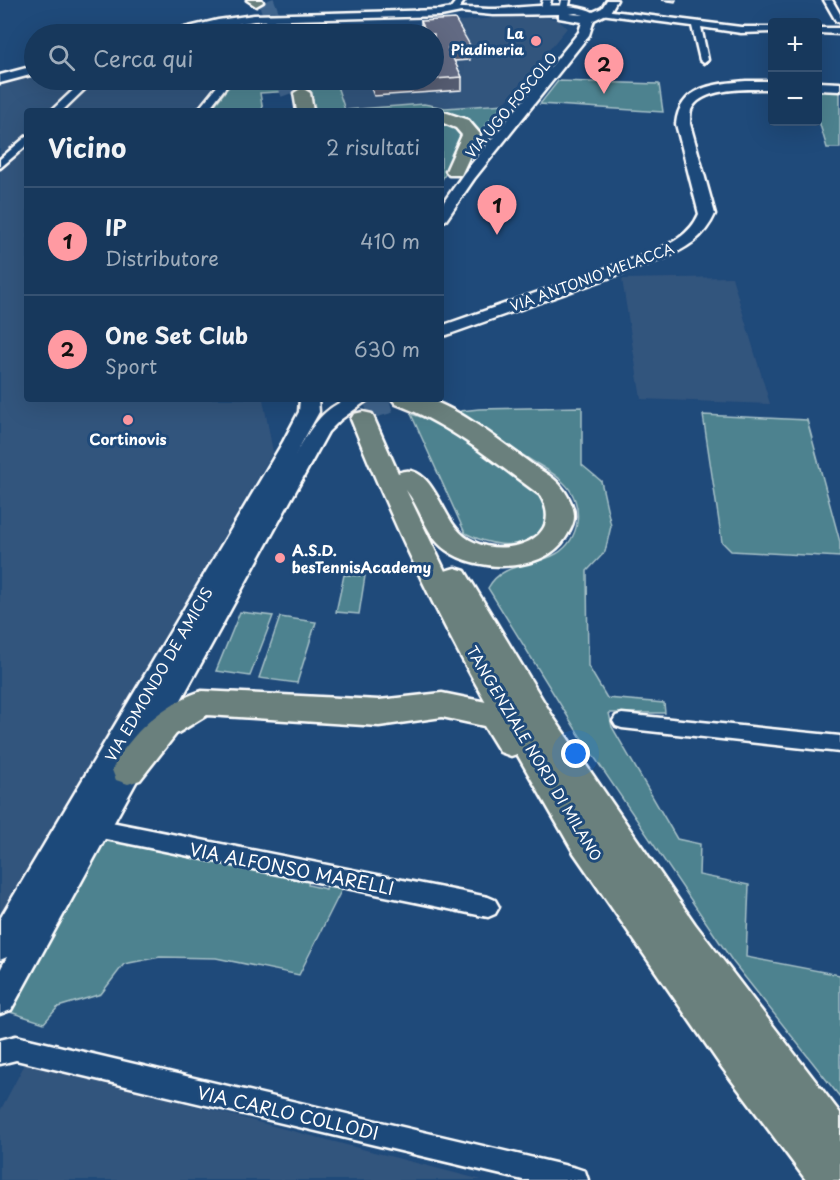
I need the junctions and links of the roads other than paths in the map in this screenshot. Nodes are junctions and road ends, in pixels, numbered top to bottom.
1 (828, 0) edge
2 (546, 5) edge
3 (608, 5) edge
4 (461, 9) edge
5 (531, 11) junction
6 (568, 12) edge
7 (273, 17) junction
8 (589, 18) junction
9 (840, 21) edge
10 (215, 24) edge
11 (268, 24) edge
12 (696, 24) junction
13 (768, 30) edge
14 (822, 31) edge
15 (840, 31) edge
16 (704, 60) dead end
17 (24, 72) edge
18 (0, 78) edge
19 (768, 85) edge
20 (822, 86) edge
21 (840, 87) edge
22 (78, 90) edge
23 (218, 90) edge
24 (59, 108) edge
25 (204, 108) edge
26 (293, 108) edge
27 (304, 108) edge
28 (444, 117) edge
29 (24, 142) edge
30 (0, 165) edge
31 (455, 171) junction
32 (444, 187) edge
33 (444, 213) edge
34 (444, 331) edge
35 (309, 402) edge
36 (377, 408) edge
37 (408, 478) junction
38 (622, 721) dead end
39 (840, 744) edge
40 (128, 770) junction
41 (96, 828) junction
42 (586, 842) junction
43 (488, 907) dead end
44 (0, 946) edge
45 (0, 999) edge
46 (0, 1052) edge
47 (840, 1147) edge
48 (576, 1180) edge
49 (833, 1180) edge

1 - 9 street
2 - 5 main road
2 - 6 main road
3 - 6 main road
3 - 8 main road
3 - 12 street
4 - 5 main road
4 - 7 main road
5 - 6 main road
6 - 8 main road
6 - 31 main road, VIA UGO FOSCOLO
7 - 10 main road
7 - 11 street
8 - 33 main road
12 - 13 street
12 - 16 street
14 - 15 street
17 - 18 main road
19 - 34 main road, VIA ANTONIO MELACCA
20 - 21 main road
22 - 24 street
23 - 25 street
26 - 27 highway
28 - 31 highway
29 - 30 street
31 - 32 main road, VIA UGO FOSCOLO
35 - 44 main road, VIA EDMONDO DE AMICIS
36 - 37 highway, TANGENZIALE NORD DI MILANO
36 - 37 highway
36 - 40 main road, VIA EDMONDO DE AMICIS
36 - 42 highway, TANGENZIALE NORD DI MILANO
37 - 47 highway, TANGENZIALE NORD DI MILANO
38 - 39 street
40 - 41 main road, VIA EDMONDO DE AMICIS
40 - 42 highway
41 - 43 street, VIA ALFONSO MARELLI
41 - 45 main road, VIA EDMONDO DE AMICIS
42 - 49 highway, TANGENZIALE NORD DI MILANO
46 - 48 street, VIA CARLO COLLODI

